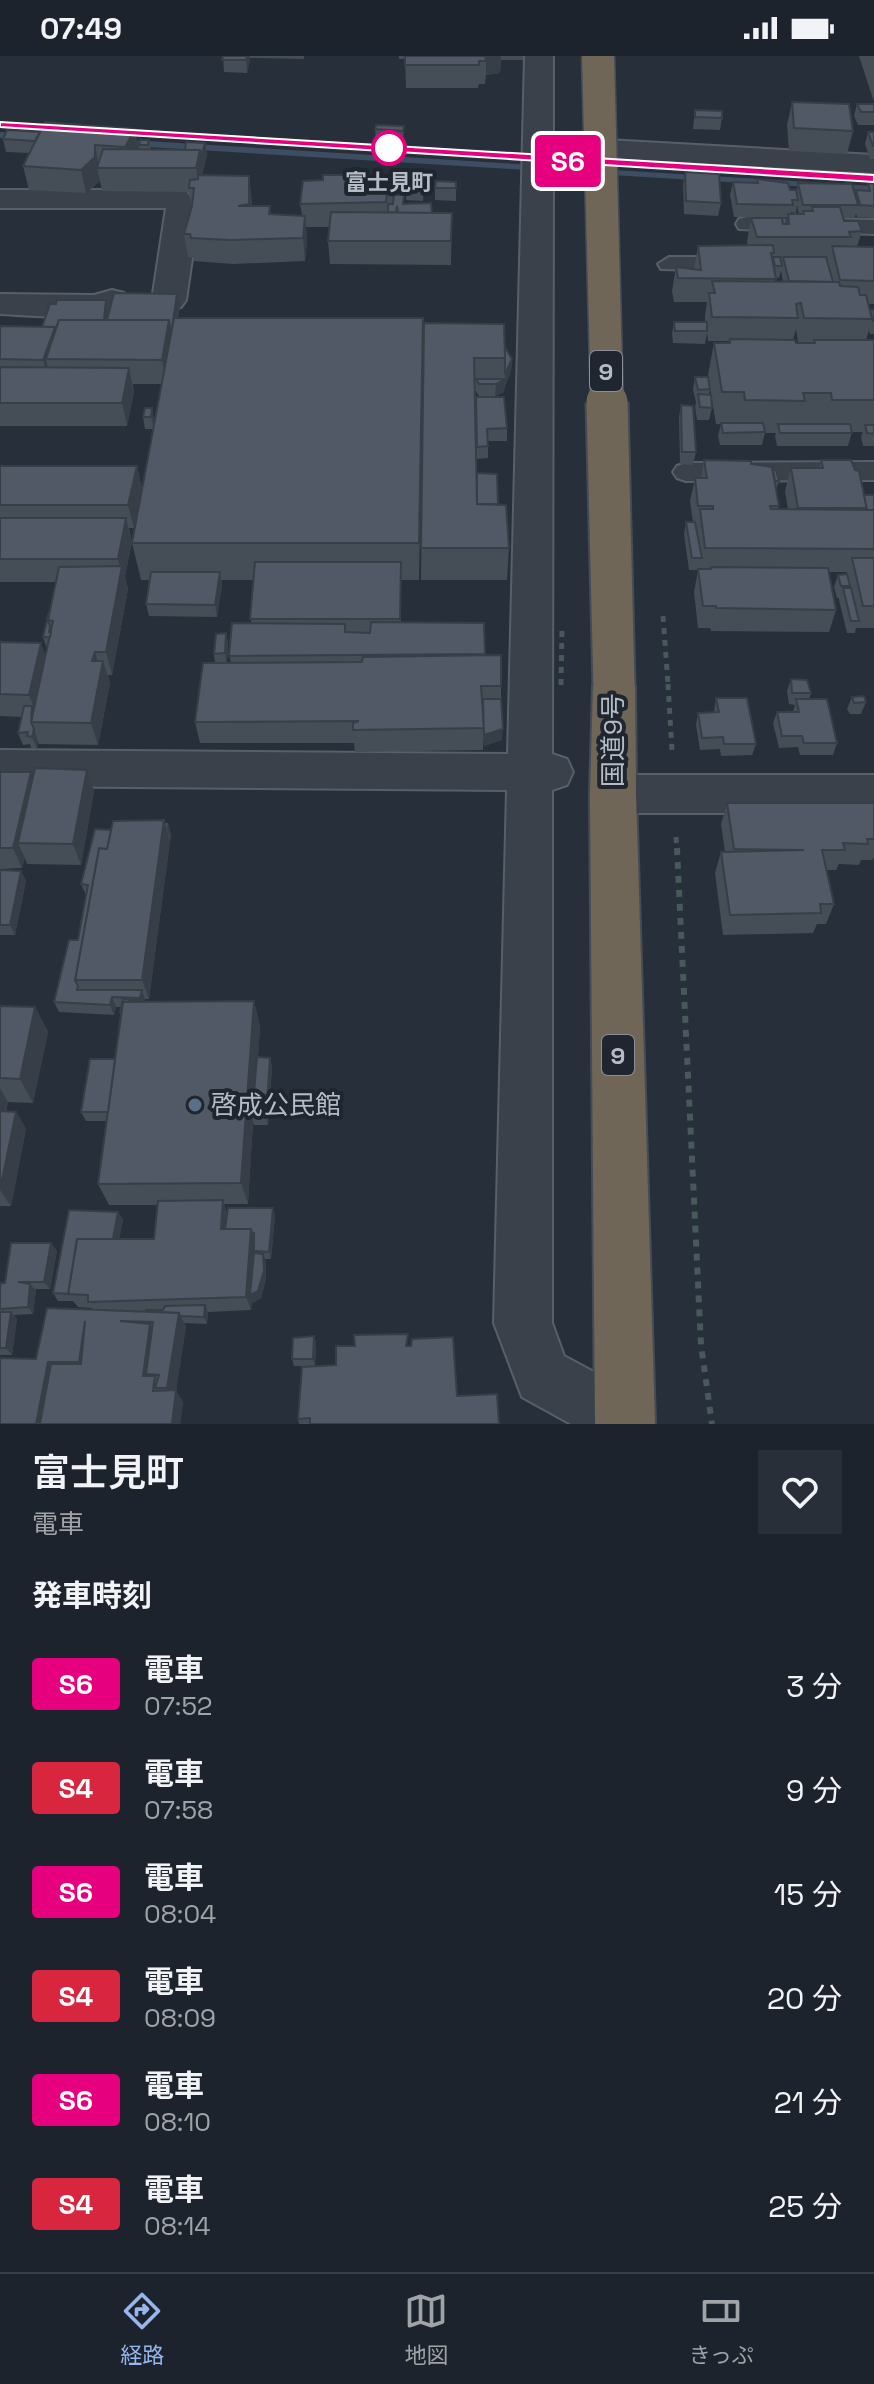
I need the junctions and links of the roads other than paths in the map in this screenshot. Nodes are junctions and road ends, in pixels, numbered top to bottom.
1 (539, 56) edge
2 (598, 56) edge
3 (538, 145) junction
4 (874, 164) edge
5 (0, 199) edge
6 (747, 224) dead end
7 (874, 227) edge
8 (669, 264) dead end
9 (764, 265) edge
10 (112, 300) joint
11 (169, 300) joint
12 (0, 304) edge
13 (874, 471) edge
14 (686, 472) dead end
15 (0, 768) edge
16 (540, 772) junction
17 (613, 794) junction
18 (874, 794) edge
19 (625, 1422) edge

1 - 3 street
2 - 17 highway, 国道9号 / 9, bridge
3 - 4 street
3 - 16 street
5 - 11 street
6 - 7 lane
8 - 9 lane
10 - 11 lane
10 - 12 street
13 - 14 lane
15 - 16 street
16 - 19 street
17 - 18 street
17 - 19 highway, 国道9号 / 9

